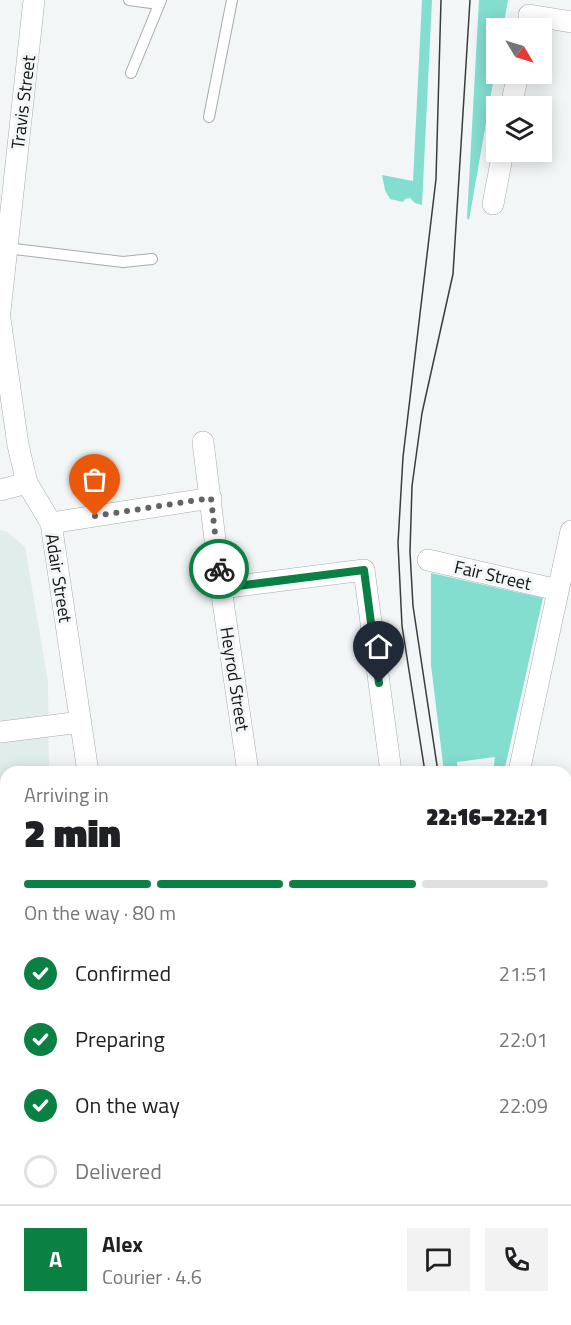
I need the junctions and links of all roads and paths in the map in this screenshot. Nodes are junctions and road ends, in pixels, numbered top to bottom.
1 (34, 0) edge
2 (129, 0) edge
3 (232, 0) edge
4 (160, 2) edge
5 (529, 14) edge
6 (571, 22) edge
7 (131, 73) dead end
8 (209, 117) dead end
9 (501, 162) edge
10 (493, 204) dead end
11 (6, 248) junction
12 (152, 259) dead end
13 (0, 311) edge
14 (0, 320) edge
15 (203, 442) dead end
16 (27, 483) junction
17 (0, 490) edge
18 (211, 498) junction
19 (51, 523) junction
20 (571, 531) edge
21 (428, 560) dead end
22 (221, 588) junction
23 (558, 590) junction
24 (81, 722) junction
25 (0, 732) edge
26 (87, 766) edge
27 (248, 766) edge
28 (390, 766) edge
29 (520, 766) edge

1 - 11 street, Travis Street
2 - 4 lane
3 - 8 lane
4 - 7 lane
5 - 6 street
9 - 10 street
11 - 12 lane
11 - 13 street, Travis Street
14 - 16 street, Adair Street
15 - 18 street, Heyrod Street
16 - 17 street
16 - 19 street, Adair Street
18 - 19 street
18 - 22 street, Heyrod Street
19 - 24 street, Adair Street
20 - 23 street
21 - 23 street, Fair Street
22 - 27 street, Heyrod Street
22 - 28 street
23 - 29 street
24 - 25 street
24 - 26 street, Adair Street

